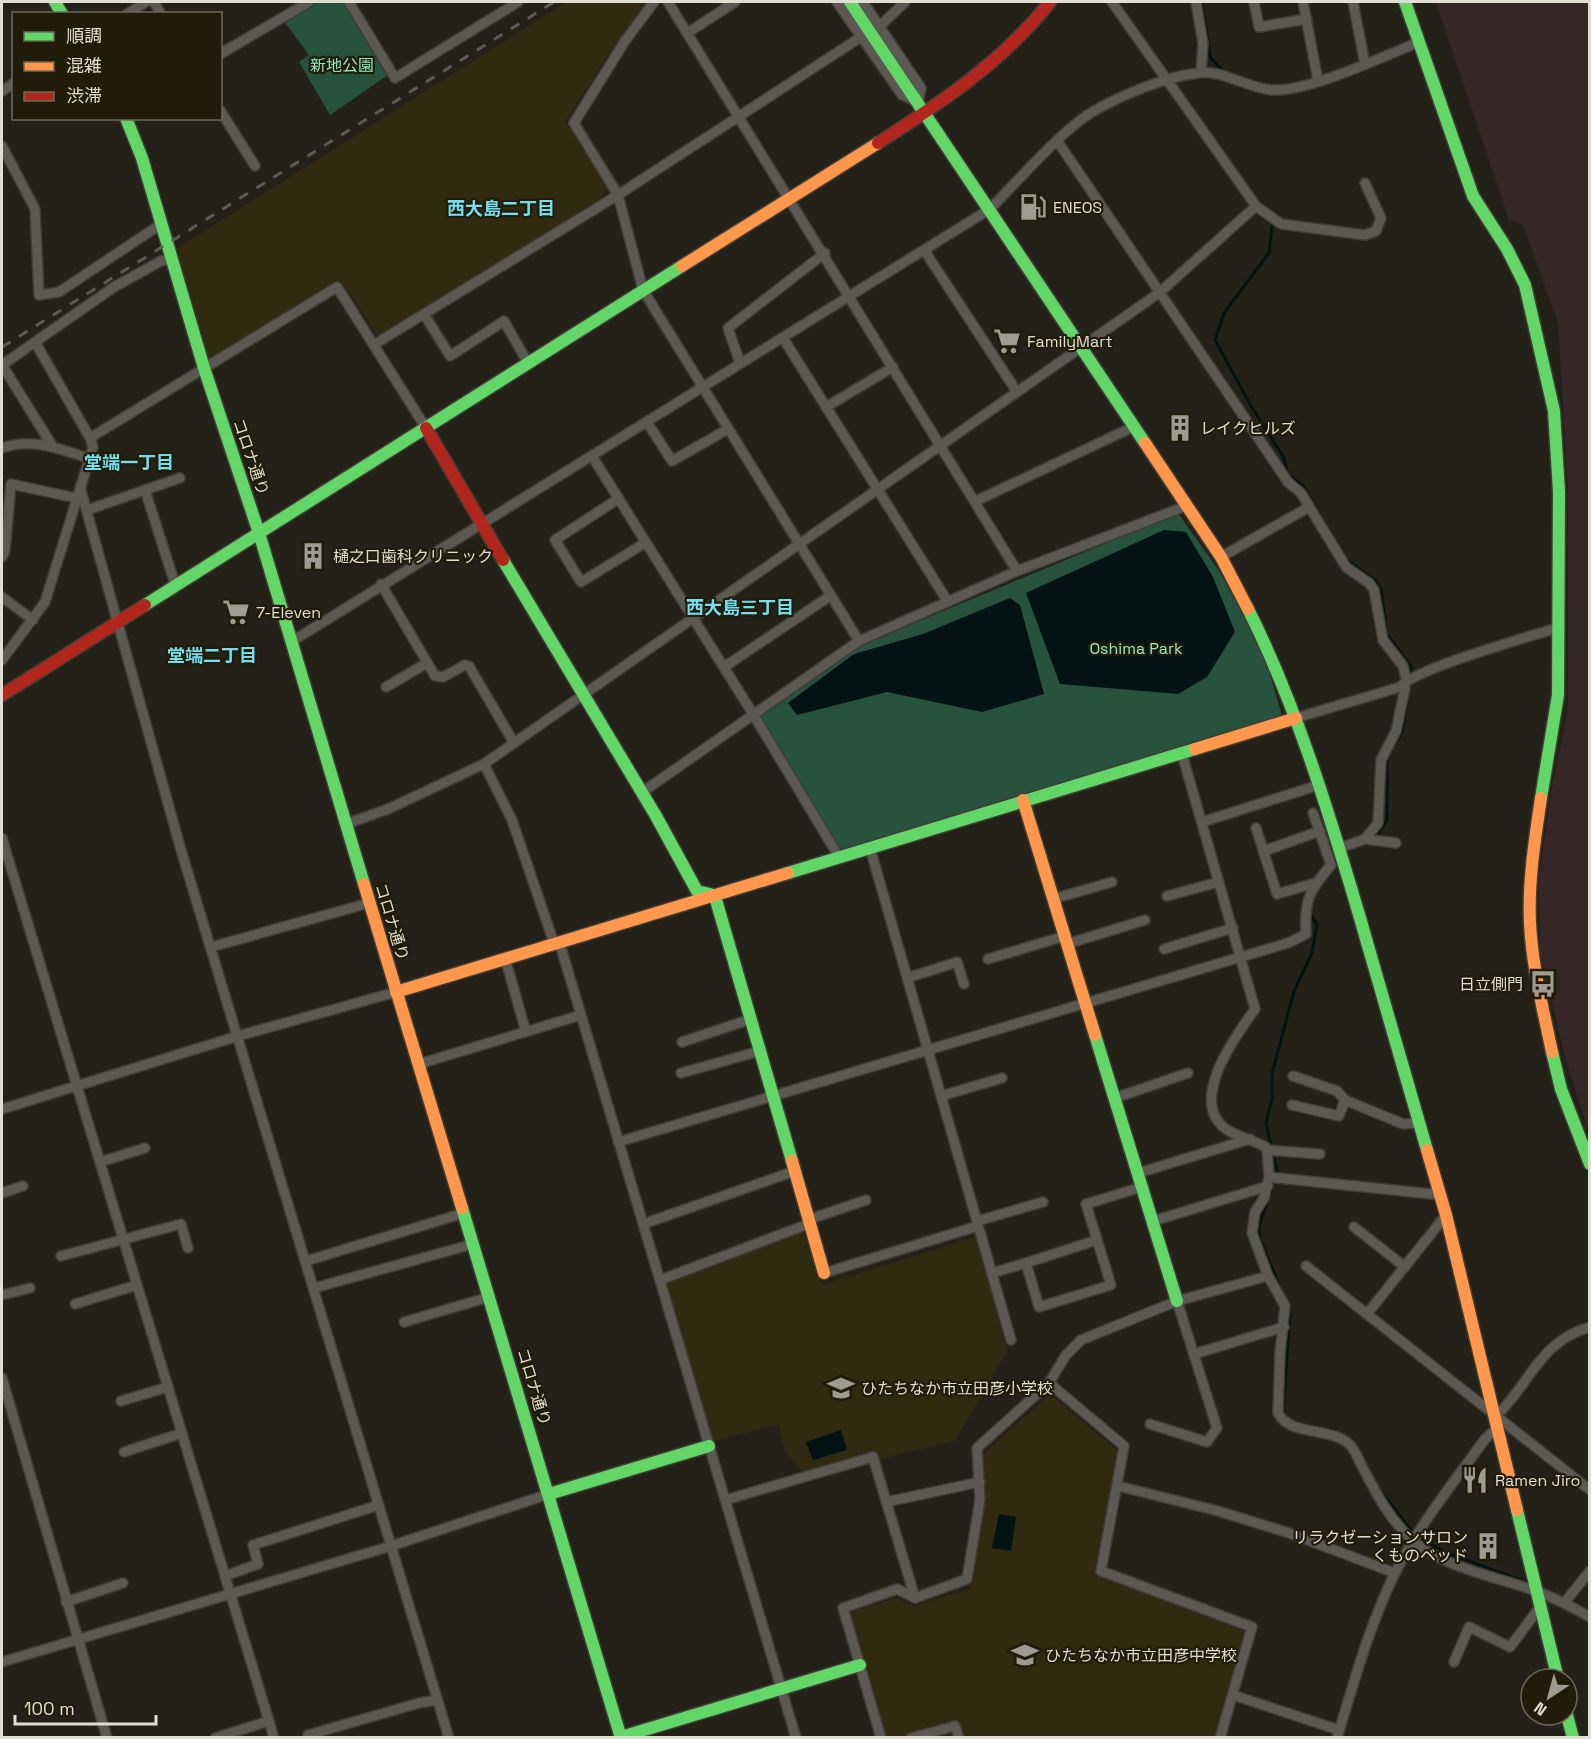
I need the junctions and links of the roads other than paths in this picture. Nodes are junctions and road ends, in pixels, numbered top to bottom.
1 (147, 2) edge
2 (309, 2) edge
3 (349, 2) edge
4 (518, 2) edge
5 (654, 2) edge
6 (668, 2) edge
7 (735, 2) edge
8 (837, 2) edge
9 (850, 2) edge
10 (863, 2) edge
11 (905, 2) edge
12 (1050, 2) edge
13 (1112, 2) edge
14 (1196, 2) edge
15 (1254, 2) edge
16 (1303, 2) edge
17 (1353, 2) edge
18 (1405, 2) edge
19 (130, 12) edge
20 (1307, 19) junction
21 (880, 26) junction
22 (689, 32) junction
23 (861, 37) junction
24 (1419, 42) junction
25 (222, 53) edge
26 (1365, 64) junction
27 (1201, 72) junction
28 (1166, 79) junction
29 (1318, 81) junction
30 (918, 102) junction
31 (222, 113) edge
32 (925, 114) junction
33 (741, 116) junction
34 (127, 120) edge
35 (1058, 142) junction
36 (2, 146) edge
37 (255, 166) dead end
38 (1365, 183) dead end
39 (618, 195) junction
40 (790, 197) junction
41 (1256, 207) junction
42 (990, 209) junction
43 (161, 224) junction
44 (924, 250) junction
45 (825, 253) junction
46 (172, 259) junction
47 (644, 290) junction
48 (1159, 293) junction
49 (850, 295) junction
50 (424, 314) junction
51 (783, 338) junction
52 (35, 342) junction
53 (375, 344) junction
54 (1081, 348) junction
55 (528, 363) junction
56 (741, 363) junction
57 (2, 365) edge
58 (893, 367) junction
59 (204, 368) junction
60 (702, 387) junction
61 (1017, 392) junction
62 (826, 407) junction
63 (647, 422) junction
64 (1133, 427) junction
65 (426, 428) junction
66 (728, 429) junction
67 (90, 438) junction
68 (942, 445) junction
69 (53, 447) junction
70 (2, 448) edge
71 (592, 456) junction
72 (88, 458) junction
73 (180, 478) dead end
74 (80, 487) junction
75 (878, 489) junction
76 (145, 490) junction
77 (76, 498) junction
78 (618, 500) junction
79 (976, 501) junction
80 (1186, 506) junction
81 (1309, 507) junction
82 (87, 510) junction
83 (481, 523) junction
84 (259, 533) junction
85 (645, 543) junction
86 (798, 544) junction
87 (2, 557) edge
88 (1221, 557) junction
89 (1017, 571) junction
90 (175, 584) junction
91 (381, 584) junction
92 (830, 596) junction
93 (2, 597) edge
94 (948, 602) junction
95 (692, 618) junction
96 (33, 620) junction
97 (117, 622) junction
98 (1560, 627) junction
99 (859, 641) junction
100 (291, 642) junction
101 (2, 660) edge
102 (427, 663) junction
103 (724, 667) junction
104 (1408, 680) junction
105 (386, 687) dead end
106 (581, 694) junction
107 (2, 695) edge
108 (753, 714) junction
109 (1296, 718) junction
110 (514, 743) junction
111 (1182, 754) junction
112 (484, 764) junction
113 (1319, 785) junction
114 (641, 793) junction
115 (1023, 800) junction
116 (1313, 813) dead end
117 (1202, 822) junction
118 (346, 824) junction
119 (1256, 828) dead end
120 (1320, 831) junction
121 (2, 838) edge
122 (1365, 839) junction
123 (1396, 843) dead end
124 (870, 848) junction
125 (1340, 848) junction
126 (1264, 851) junction
127 (839, 857) junction
128 (1112, 882) dead end
129 (1219, 882) junction
130 (1316, 883) junction
131 (710, 894) junction
132 (1167, 896) dead end
133 (1053, 899) junction
134 (369, 903) junction
135 (1144, 920) dead end
136 (1233, 928) junction
137 (1066, 940) junction
138 (556, 942) junction
139 (211, 947) junction
140 (1164, 949) dead end
141 (1241, 957) junction
142 (505, 958) junction
143 (988, 959) dead end
144 (907, 978) junction
145 (964, 984) dead end
146 (396, 992) junction
147 (1086, 1003) junction
148 (581, 1015) junction
149 (751, 1019) junction
150 (526, 1032) junction
151 (238, 1036) junction
152 (681, 1042) dead end
153 (928, 1050) junction
154 (760, 1051) junction
155 (419, 1064) junction
156 (681, 1073) dead end
157 (1188, 1073) dead end
158 (1293, 1076) dead end
159 (1002, 1078) dead end
160 (77, 1087) junction
161 (773, 1096) junction
162 (941, 1096) junction
163 (1115, 1098) junction
164 (1345, 1100) junction
165 (1292, 1105) dead end
166 (2, 1109) edge
167 (1419, 1123) junction
168 (1250, 1139) junction
169 (618, 1142) junction
170 (145, 1148) dead end
171 (1268, 1150) junction
172 (1320, 1154) dead end
173 (100, 1162) junction
174 (1590, 1164) edge
175 (795, 1171) junction
176 (1138, 1173) junction
177 (1268, 1182) junction
178 (23, 1186) dead end
179 (1142, 1187) junction
180 (2, 1193) edge
181 (1441, 1195) junction
182 (866, 1200) dead end
183 (1043, 1202) dead end
184 (464, 1213) junction
185 (1446, 1215) junction
186 (810, 1221) junction
187 (1153, 1221) junction
188 (978, 1223) junction
189 (643, 1224) junction
190 (1354, 1227) dead end
191 (123, 1238) junction
192 (1097, 1240) junction
193 (473, 1244) junction
194 (188, 1248) dead end
195 (61, 1256) dead end
196 (306, 1261) junction
197 (1026, 1263) junction
198 (1306, 1266) dead end
199 (1405, 1267) junction
200 (824, 1273) joint
201 (992, 1273) junction
202 (1268, 1276) junction
203 (660, 1280) junction
204 (137, 1285) junction
205 (30, 1288) dead end
206 (314, 1288) junction
207 (2, 1295) edge
208 (489, 1297) junction
209 (1177, 1301) junction
210 (75, 1304) dead end
211 (1367, 1314) junction
212 (404, 1322) dead end
213 (1284, 1327) junction
214 (1590, 1327) edge
215 (1011, 1341) dead end
216 (1194, 1354) junction
217 (2, 1378) edge
218 (1049, 1383) junction
219 (168, 1387) junction
220 (121, 1401) dead end
221 (1496, 1422) junction
222 (1150, 1424) dead end
223 (182, 1434) junction
224 (709, 1446) junction
225 (124, 1452) dead end
226 (980, 1482) junction
227 (1118, 1486) junction
228 (1590, 1490) edge
229 (549, 1494) junction
230 (725, 1500) junction
231 (886, 1502) junction
232 (379, 1505) junction
233 (1413, 1541) junction
234 (391, 1546) junction
235 (1590, 1571) edge
236 (1395, 1573) junction
237 (225, 1576) junction
238 (123, 1583) dead end
239 (1536, 1591) junction
240 (230, 1594) junction
241 (915, 1598) junction
242 (66, 1602) junction
243 (1564, 1603) junction
244 (1540, 1607) junction
245 (1590, 1617) edge
246 (77, 1640) junction
247 (2, 1662) edge
248 (1454, 1662) dead end
249 (860, 1665) junction
250 (1555, 1667) edge
251 (781, 1689) junction
252 (1233, 1695) junction
253 (437, 1700) junction
254 (269, 1721) junction
255 (1338, 1734) edge
256 (308, 1735) dead end
257 (107, 1737) edge
258 (215, 1737) edge
259 (274, 1737) edge
260 (449, 1737) edge
261 (621, 1737) edge
262 (796, 1737) edge
263 (880, 1737) edge
264 (911, 1737) edge
265 (959, 1737) edge
266 (1220, 1737) edge

1 - 19 street
2 - 25 street
3 - 4 street
5 - 39 street
6 - 22 street
7 - 22 street
8 - 23 street
9 - 30 street
10 - 21 street
11 - 21 street
12 - 32 street
13 - 28 street
14 - 27 street
15 - 20 street
16 - 20 street
17 - 26 street
18 - 24 street
20 - 29 street
21 - 30 street
22 - 33 street
23 - 30 street
23 - 33 street
24 - 26 street
24 - 98 street
26 - 29 street
27 - 28 street
27 - 29 street
28 - 35 street
28 - 41 street
30 - 32 street
31 - 37 street
32 - 40 street
32 - 42 street
33 - 39 street
33 - 40 street
34 - 43 street, コロナ通り
35 - 42 street
35 - 48 street
36 - 43 street
38 - 41 street
39 - 47 street
39 - 50 street
40 - 45 street
40 - 47 street
41 - 48 street
42 - 44 street
42 - 54 street
43 - 46 street, コロナ通り
44 - 49 street
44 - 61 street
45 - 49 street
45 - 56 street
46 - 52 street
46 - 59 street, コロナ通り
47 - 55 street
47 - 60 street
48 - 54 street
48 - 81 street
49 - 51 street
49 - 58 street
50 - 53 street
50 - 55 street
51 - 56 street
51 - 62 street
52 - 57 street
52 - 67 street
53 - 59 street
53 - 65 street
54 - 61 street
54 - 64 street
55 - 65 street
56 - 60 street
57 - 69 street
58 - 62 street
58 - 68 street
59 - 67 street
59 - 84 street, コロナ通り
60 - 63 street
60 - 66 street
61 - 68 street
62 - 75 street
63 - 66 street
63 - 71 street
64 - 79 street
64 - 80 street
65 - 83 street
65 - 84 street
66 - 86 street
67 - 72 street
68 - 75 street
68 - 79 street
69 - 70 street
69 - 72 street
71 - 78 street
71 - 83 street
72 - 74 street
73 - 76 street
74 - 77 street
74 - 82 street
75 - 86 street
75 - 94 street
76 - 82 street
76 - 90 street
77 - 87 street
77 - 96 street
78 - 85 street
78 - 85 street
79 - 89 street
80 - 88 street
80 - 89 street
81 - 88 street
81 - 104 street
82 - 97 street
83 - 91 street
83 - 106 street
84 - 90 street
84 - 100 street, コロナ通り
85 - 95 street
86 - 92 street
86 - 95 street
88 - 109 street
89 - 94 street
90 - 97 street
91 - 100 street
91 - 102 street
92 - 99 street
92 - 103 street
93 - 96 street
94 - 99 street
95 - 103 street
95 - 106 street
96 - 101 street
97 - 107 street
97 - 139 street
98 - 104 street
98 - 174 street
99 - 108 street
100 - 118 street, コロナ通り
102 - 105 street
102 - 110 street
103 - 108 street
104 - 109 street
104 - 122 street
106 - 110 street
106 - 114 street
108 - 114 street
108 - 127 street
109 - 111 street
109 - 113 street
110 - 112 street
111 - 115 street
111 - 117 street
112 - 118 street
112 - 138 street
113 - 117 street
113 - 125 street
114 - 131 street
115 - 124 street
115 - 133 street
116 - 120 street
117 - 129 street
118 - 134 street, コロナ通り
119 - 126 street
120 - 126 street
120 - 130 street
121 - 160 street
122 - 123 street
122 - 125 street
124 - 127 street
124 - 144 street
125 - 167 street
126 - 130 street
127 - 131 street
128 - 133 street
129 - 132 street
129 - 136 street
130 - 141 street
131 - 138 street
131 - 149 street
133 - 137 street
134 - 139 street
134 - 146 street, コロナ通り
135 - 137 street
136 - 140 street
136 - 141 street
137 - 143 street
137 - 147 street
138 - 142 street
138 - 148 street
139 - 151 street
141 - 147 street
141 - 168 street
142 - 146 street
142 - 150 street
144 - 145 street
144 - 153 street
146 - 151 street
146 - 155 street, コロナ通り
147 - 153 street
147 - 163 street
148 - 150 street
148 - 169 street
149 - 152 street
149 - 154 street
150 - 155 street
151 - 160 street
151 - 196 street
153 - 161 street
153 - 162 street
154 - 156 street
154 - 161 street
155 - 184 street, コロナ通り
157 - 163 street
158 - 164 street
159 - 162 street
160 - 166 street
160 - 173 street
161 - 169 street
161 - 175 street
162 - 188 street
163 - 176 street
164 - 165 street
164 - 167 street
167 - 181 street
168 - 171 street
168 - 176 street
169 - 189 street
170 - 173 street
171 - 172 street
171 - 177 street
173 - 191 street
175 - 186 street
175 - 189 street
176 - 179 street
177 - 181 street
177 - 187 street
177 - 202 street
178 - 180 street
179 - 187 street
179 - 192 street
181 - 185 street
182 - 186 street
183 - 188 street
184 - 193 street, コロナ通り
184 - 196 street
185 - 199 street
185 - 221 street
186 - 200 street
186 - 203 street
187 - 209 street
188 - 200 street
188 - 201 street
189 - 203 street
190 - 199 street
191 - 194 street
191 - 195 street
191 - 204 street
192 - 197 street
192 - 197 street
193 - 206 street
193 - 208 street, コロナ通り
196 - 206 street
197 - 201 street
198 - 211 street
199 - 211 street
201 - 215 street
202 - 209 street
202 - 213 street
203 - 224 street
204 - 210 street
204 - 219 street
205 - 207 street
206 - 232 street
208 - 212 street
208 - 229 street, コロナ通り
209 - 216 street
209 - 218 street
211 - 221 street
213 - 216 street
213 - 233 street
214 - 221 street
216 - 222 street
217 - 242 street
218 - 226 street
218 - 227 street
219 - 220 street
219 - 223 street
221 - 228 street
221 - 233 street
221 - 239 street
223 - 225 street
223 - 237 street
224 - 229 street
224 - 230 street
226 - 231 street
226 - 241 street
227 - 236 street
227 - 252 street
229 - 234 street
229 - 261 street, コロナ通り
230 - 231 street
230 - 251 street
231 - 241 street
232 - 234 street
232 - 237 street
233 - 236 street
233 - 239 street
234 - 240 street
234 - 253 street
235 - 243 street
236 - 255 street
237 - 240 street
238 - 242 street
239 - 243 street
239 - 244 street
240 - 246 street
240 - 254 street
241 - 249 street
242 - 246 street
243 - 245 street
244 - 248 street
244 - 250 street
246 - 247 street
246 - 257 street
249 - 251 street
249 - 263 street
251 - 261 street
251 - 262 street
252 - 255 street
252 - 266 street
253 - 256 street
253 - 260 street
254 - 258 street
254 - 259 street
264 - 265 street

